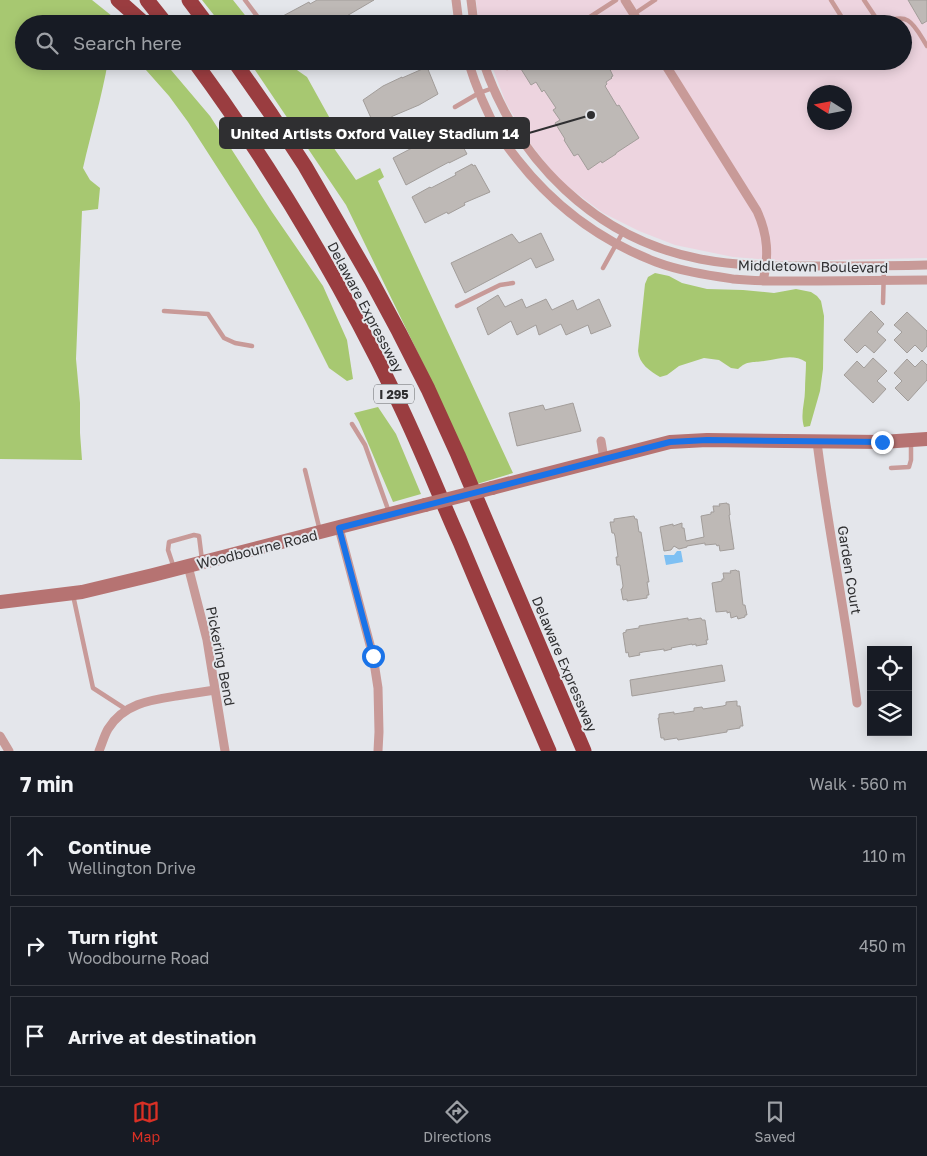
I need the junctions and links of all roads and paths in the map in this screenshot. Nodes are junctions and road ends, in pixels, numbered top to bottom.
1 (118, 0) edge
2 (148, 0) edge
3 (189, 0) edge
4 (245, 0) edge
5 (456, 0) edge
6 (471, 0) edge
7 (616, 0) edge
8 (625, 0) edge
9 (655, 0) edge
10 (832, 0) edge
11 (864, 0) edge
12 (634, 14) joint
13 (135, 15) edge
14 (159, 15) edge
15 (200, 15) edge
16 (256, 15) edge
17 (458, 15) edge
18 (473, 15) edge
19 (593, 15) edge
20 (841, 15) edge
21 (875, 15) edge
22 (912, 24) edge
23 (927, 46) edge
24 (189, 70) edge
25 (200, 70) edge
26 (240, 70) edge
27 (471, 70) edge
28 (487, 70) edge
29 (669, 70) edge
30 (493, 88) junction
31 (479, 94) junction
32 (455, 106) dead end
33 (249, 140) junction
34 (623, 231) junction
35 (616, 244) junction
36 (927, 265) edge
37 (766, 266) junction
38 (884, 266) junction
39 (603, 268) dead end
40 (883, 280) junction
41 (927, 280) edge
42 (762, 281) junction
43 (513, 283) dead end
44 (883, 303) dead end
45 (457, 306) dead end
46 (164, 311) dead end
47 (252, 346) dead end
48 (352, 424) dead end
49 (927, 439) edge
50 (911, 440) junction
51 (601, 441) dead end
52 (817, 442) junction
53 (604, 459) junction
54 (891, 468) dead end
55 (305, 470) dead end
56 (389, 514) junction
57 (339, 528) junction
58 (320, 533) junction
59 (202, 563) junction
60 (181, 568) junction
61 (73, 593) junction
62 (0, 602) edge
63 (215, 690) junction
64 (856, 703) dead end
65 (127, 710) junction
66 (0, 736) edge
67 (9, 751) edge
68 (99, 751) edge
69 (225, 751) edge
70 (378, 751) edge
71 (549, 751) edge
72 (584, 751) edge

1 - 13 highway
2 - 14 highway
3 - 15 highway
4 - 16 lane
5 - 17 street
6 - 18 street
7 - 19 lane
8 - 12 street
9 - 12 lane
10 - 20 lane
11 - 21 lane
22 - 23 lane
24 - 33 highway
25 - 33 highway, Delaware Expressway / I 295
26 - 72 highway, Delaware Expressway / I 295
27 - 31 street, Middletown Boulevard
28 - 30 street, Middletown Boulevard
29 - 37 street
30 - 31 lane
30 - 34 street, Middletown Boulevard
31 - 32 lane
31 - 35 street, Middletown Boulevard
33 - 71 highway, Delaware Expressway / I 295
34 - 35 lane
34 - 37 street, Middletown Boulevard
35 - 39 lane
35 - 42 street, Middletown Boulevard
36 - 38 street, Middletown Boulevard
37 - 38 street, Middletown Boulevard
37 - 42 street
38 - 40 lane
40 - 41 street, Middletown Boulevard
40 - 42 street, Middletown Boulevard
40 - 44 lane
43 - 45 lane
46 - 47 lane
48 - 56 lane
49 - 50 main road, Woodbourne Road
50 - 52 main road, Woodbourne Road
50 - 54 lane
51 - 53 street
52 - 53 main road, Woodbourne Road
52 - 64 street, Garden Court
53 - 56 main road, Woodbourne Road, bridge
55 - 58 lane
56 - 57 main road, Woodbourne Road
57 - 58 main road, Woodbourne Road
57 - 70 street
58 - 59 main road, Woodbourne Road
59 - 60 main road, Woodbourne Road
59 - 60 lane
60 - 61 main road, Woodbourne Road
60 - 63 street, Pickering Bend
61 - 62 main road, Woodbourne Road
61 - 65 lane
63 - 65 street
63 - 69 street, Pickering Bend
65 - 68 street
66 - 67 street

